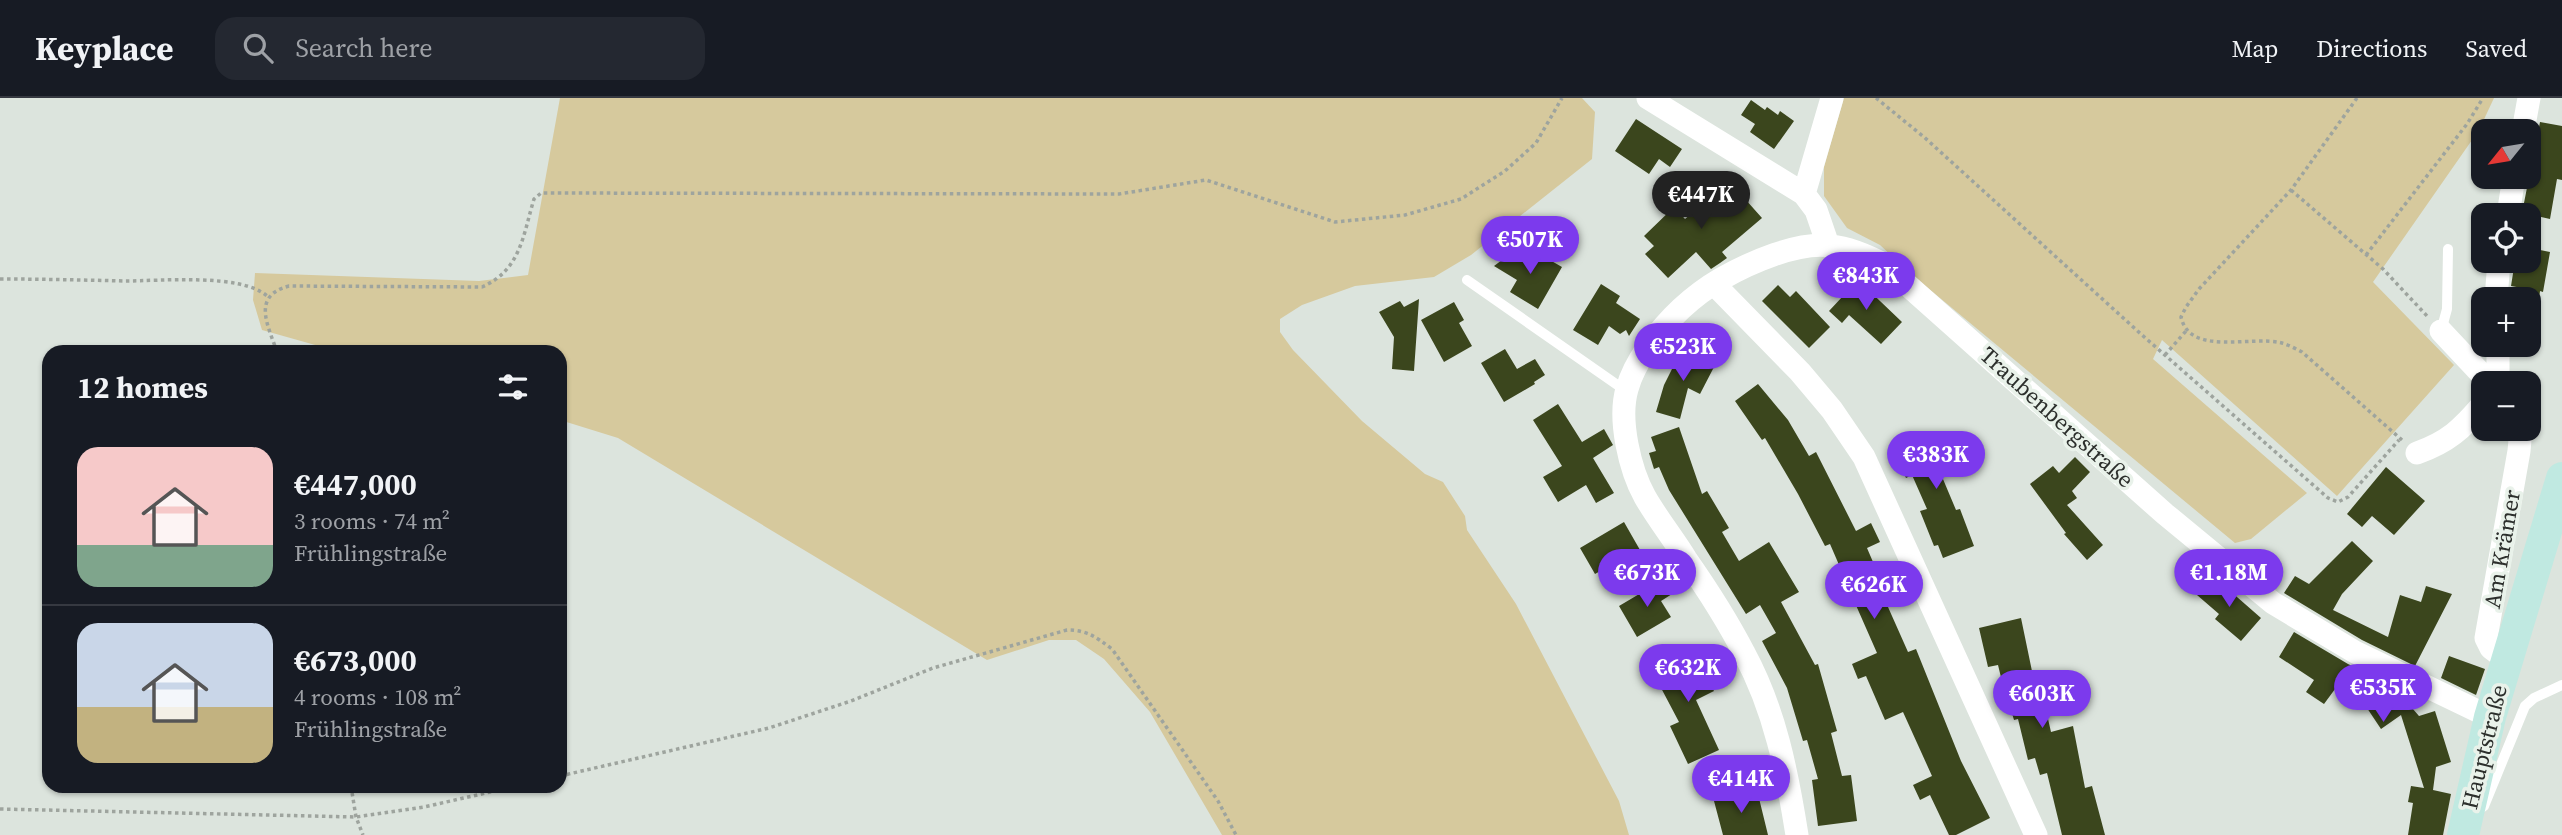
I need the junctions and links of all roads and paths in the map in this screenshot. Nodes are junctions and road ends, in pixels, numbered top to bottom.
1 (1562, 98) edge
2 (1648, 98) edge
3 (1832, 98) edge
4 (1877, 98) edge
5 (2357, 98) edge
6 (2483, 98) edge
7 (2529, 98) edge
8 (2525, 119) edge
9 (2291, 190) junction
10 (1804, 194) junction
11 (1828, 245) junction
12 (2448, 249) dead end
13 (2367, 255) junction
14 (0, 279) edge
15 (1467, 280) dead end
16 (1714, 284) junction
17 (268, 297) junction
18 (2186, 331) junction
19 (2441, 331) junction
20 (275, 345) edge
21 (2165, 355) junction
22 (2478, 371) edge
23 (1626, 391) junction
24 (2471, 418) edge
25 (2520, 441) edge
26 (2409, 446) junction
27 (2562, 478) edge
28 (2507, 660) junction
29 (2562, 685) edge
30 (2490, 717) junction
31 (567, 774) edge
32 (352, 793) edge
33 (486, 793) edge
34 (0, 809) edge
35 (356, 817) junction
36 (2465, 823) edge
37 (363, 835) edge
38 (1236, 835) edge
39 (1797, 835) edge
40 (2036, 835) edge

1 - 17 path
2 - 10 street
3 - 10 street
4 - 21 path
5 - 9 path
6 - 13 path
7 - 8 street
9 - 13 path
9 - 18 path
10 - 11 street
11 - 16 street
11 - 30 street, Traubenbergstraße
12 - 19 lane
13 - 19 path
14 - 17 path
15 - 23 lane
16 - 23 street
16 - 40 street
17 - 20 path
18 - 21 path
18 - 26 path
19 - 22 street
21 - 26 path
23 - 39 street
24 - 26 street
25 - 28 street, Am Krämer
27 - 28 main road, Hauptstraße
28 - 30 main road, Hauptstraße
29 - 36 lane
30 - 36 main road, Hauptstraße
31 - 38 path
32 - 35 path
33 - 35 path
34 - 35 path
35 - 37 path

